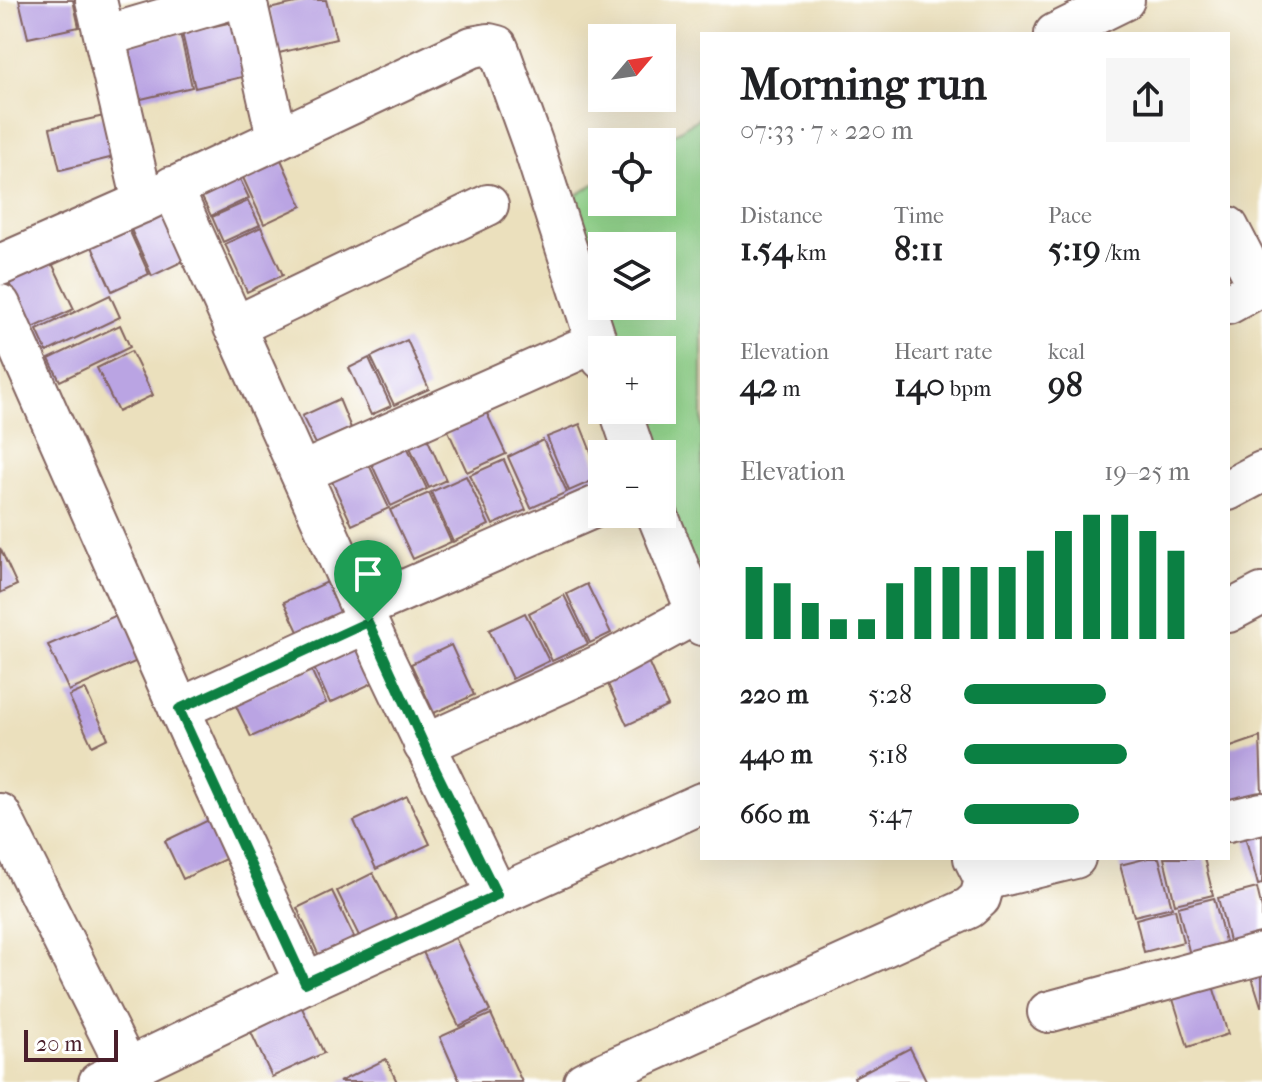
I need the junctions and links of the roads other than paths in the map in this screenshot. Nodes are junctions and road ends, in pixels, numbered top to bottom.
1 (249, 2) edge
2 (1122, 13) edge
3 (101, 18) edge
4 (1061, 32) edge
5 (277, 137) junction
6 (158, 195) junction
7 (488, 205) dead end
8 (1230, 231) edge
9 (4, 251) edge
10 (1230, 303) edge
11 (0, 305) edge
12 (234, 327) junction
13 (594, 336) edge
14 (588, 356) edge
15 (1262, 472) edge
16 (301, 473) junction
17 (1230, 489) edge
18 (588, 511) edge
19 (663, 528) edge
20 (1262, 594) edge
21 (1230, 611) edge
22 (365, 616) junction
23 (699, 619) edge
24 (179, 709) junction
25 (424, 745) junction
26 (700, 804) edge
27 (1262, 813) edge
28 (0, 814) edge
29 (1230, 821) edge
30 (1058, 860) edge
31 (979, 869) edge
32 (497, 895) junction
33 (1262, 954) edge
34 (305, 983) junction
35 (1048, 1012) dead end
36 (120, 1077) edge
37 (584, 1082) edge

1 - 3 street
1 - 5 street
2 - 4 street
3 - 6 street
5 - 6 street
5 - 13 street
6 - 9 street
6 - 12 street
7 - 12 street
8 - 10 street
11 - 24 street
12 - 16 street
14 - 16 street
15 - 17 street
16 - 22 street
18 - 22 street
19 - 23 street
20 - 21 street
22 - 24 street
22 - 25 street
23 - 25 street
24 - 34 street
25 - 32 street
26 - 32 street
27 - 29 street
28 - 36 street
30 - 31 street
31 - 37 street
32 - 34 street
33 - 35 street
34 - 36 street

